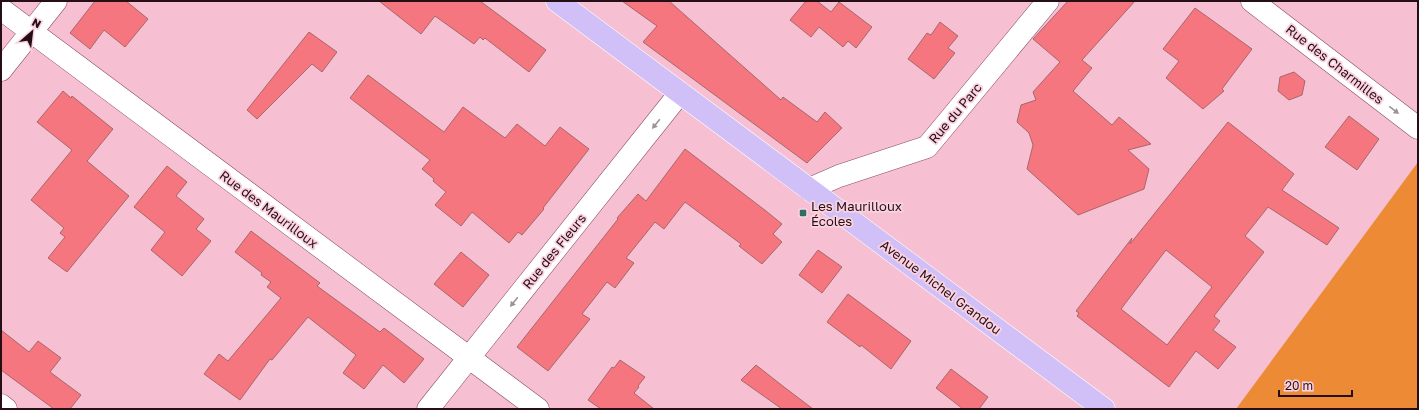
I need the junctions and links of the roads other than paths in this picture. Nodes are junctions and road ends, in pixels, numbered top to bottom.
1 (56, 1) edge
2 (556, 1) edge
3 (1048, 1) edge
4 (1252, 1) edge
5 (1, 9) edge
6 (31, 32) junction
7 (1, 70) edge
8 (680, 93) junction
9 (1418, 128) edge
10 (809, 189) junction
11 (469, 358) junction
12 (1, 405) edge
13 (6, 409) edge
14 (428, 409) edge
15 (538, 409) edge
16 (1104, 409) edge

1 - 6 street
2 - 8 main road, Avenue Michel Grandou
3 - 10 street, Rue du Parc
4 -> 9 street, Rue des Charmilles
5 - 6 street, Rue des Maurilloux
6 - 7 street
6 - 11 street, Rue des Maurilloux
8 - 10 main road, Avenue Michel Grandou
8 -> 11 street, Rue des Fleurs
10 - 16 main road, Avenue Michel Grandou
11 - 14 street, Rue des Fleurs
11 - 15 street, Rue des Maurilloux
12 - 13 street

